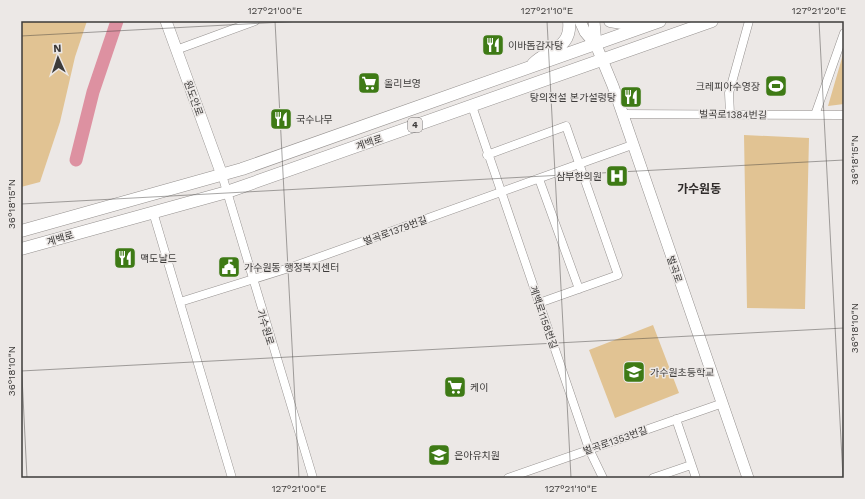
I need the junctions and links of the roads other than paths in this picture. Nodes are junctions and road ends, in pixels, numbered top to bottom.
1 (166, 21) edge
2 (255, 21) edge
3 (569, 21) edge
4 (580, 21) edge
5 (594, 21) edge
6 (610, 21) edge
7 (637, 21) edge
8 (660, 21) edge
9 (712, 21) edge
10 (748, 21) edge
11 (844, 33) edge
12 (596, 45) junction
13 (176, 50) junction
14 (603, 60) junction
15 (528, 68) junction
16 (472, 106) junction
17 (622, 114) junction
18 (730, 114) junction
19 (815, 116) junction
20 (844, 116) edge
21 (632, 146) junction
22 (487, 155) junction
23 (580, 164) junction
24 (222, 175) junction
25 (539, 179) junction
26 (227, 192) junction
27 (500, 192) junction
28 (153, 212) junction
29 (21, 231) edge
30 (21, 249) edge
31 (252, 281) junction
32 (579, 289) junction
33 (180, 302) junction
34 (539, 303) junction
35 (723, 403) junction
36 (676, 419) junction
37 (589, 449) junction
38 (691, 465) junction
39 (232, 478) edge
40 (313, 478) edge
41 (508, 478) edge
42 (603, 478) edge
43 (653, 478) edge
44 (696, 478) edge
45 (748, 478) edge

1 - 13 street, 원도안로
2 - 13 street
3 - 15 main road
4 - 12 street
5 - 12 street
6 - 7 main road
8 - 12 main road, 계백로 / 4
9 - 14 main road, 계백로 / 4
10 - 18 street
11 - 19 street
12 - 14 street, 벌곡로
12 - 15 main road, 계백로 / 4
13 - 24 street, 원도안로
14 - 16 main road, 계백로 / 4
14 - 17 street, 벌곡로
15 - 24 main road, 계백로 / 4
16 - 22 street, 계백로1158번길
16 - 26 main road, 계백로 / 4
17 - 18 street, 벌곡로1384번길
17 - 21 street, 벌곡로
18 - 19 street, 벌곡로1384번길
19 - 20 street, 벌곡로1384번길
21 - 23 street, 벌곡로1379번길
21 - 35 street, 벌곡로
22 - 23 street
22 - 27 street, 계백로1158번길
23 - 25 street, 벌곡로1379번길
23 - 32 street
24 - 26 street, 가수원로
24 - 29 main road, 계백로 / 4
25 - 27 street, 벌곡로1379번길
25 - 32 street
26 - 28 main road, 계백로 / 4
26 - 31 street, 가수원로
27 - 31 street, 벌곡로1379번길
27 - 34 street, 계백로1158번길
28 - 30 main road, 계백로 / 4
28 - 33 street
31 - 33 street, 벌곡로1379번길
31 - 40 street, 가수원로
32 - 34 street
33 - 39 street
34 - 37 street, 계백로1158번길
35 - 36 street, 벌곡로1353번길
35 - 45 street, 벌곡로
36 - 37 street, 벌곡로1353번길
36 - 38 street
37 - 41 street, 벌곡로1353번길
37 - 42 street, 계백로1158번길
38 - 43 street
38 - 44 street

